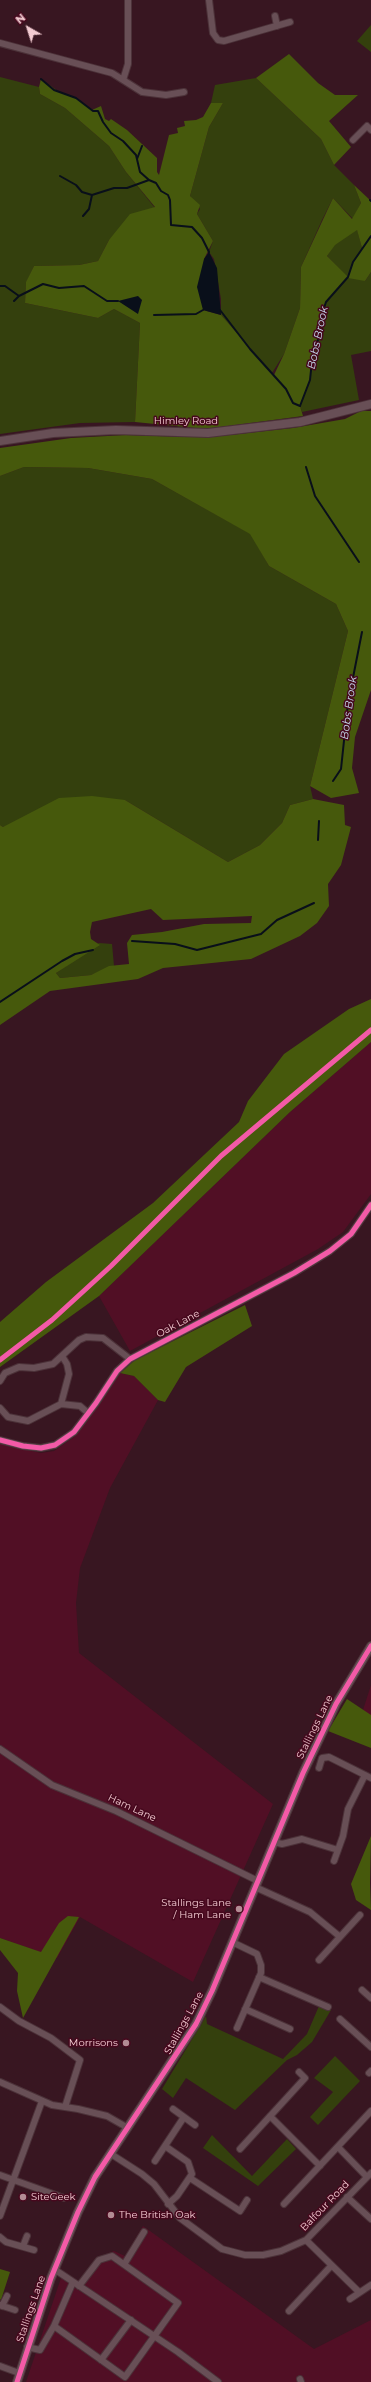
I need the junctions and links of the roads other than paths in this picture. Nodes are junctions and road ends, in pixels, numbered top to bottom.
1 (128, 0) edge
2 (210, 0) edge
3 (275, 16) dead end
4 (290, 22) dead end
5 (277, 26) junction
6 (0, 43) edge
7 (123, 80) junction
8 (184, 92) dead end
9 (371, 130) edge
10 (353, 140) dead end
11 (371, 404) edge
12 (0, 441) edge
13 (371, 1205) edge
14 (62, 1356) junction
15 (130, 1359) junction
16 (0, 1381) edge
17 (61, 1404) junction
18 (0, 1408) edge
19 (88, 1413) junction
20 (0, 1440) edge
21 (371, 1646) edge
22 (0, 1749) edge
23 (319, 1768) dead end
24 (368, 1776) edge
25 (274, 1842) junction
26 (338, 1850) junction
27 (334, 1861) dead end
28 (256, 1884) junction
29 (360, 1915) dead end
30 (339, 1936) junction
31 (232, 1942) junction
32 (319, 1960) dead end
33 (259, 1977) junction
34 (362, 1990) dead end
35 (371, 1997) edge
36 (0, 2007) edge
37 (328, 2007) dead end
38 (245, 2009) junction
39 (340, 2018) dead end
40 (237, 2028) dead end
41 (290, 2029) dead end
42 (371, 2047) edge
43 (299, 2072) dead end
44 (0, 2082) edge
45 (42, 2101) junction
46 (65, 2107) junction
47 (173, 2110) dead end
48 (371, 2111) edge
49 (270, 2116) junction
50 (184, 2117) junction
51 (195, 2125) dead end
52 (128, 2128) junction
53 (165, 2146) junction
54 (338, 2147) junction
55 (240, 2149) dead end
56 (110, 2154) junction
57 (155, 2161) dead end
58 (320, 2166) junction
59 (0, 2175) edge
60 (369, 2175) edge
61 (190, 2178) junction
62 (12, 2180) junction
63 (347, 2197) junction
64 (64, 2198) dead end
65 (247, 2200) dead end
66 (168, 2204) junction
67 (284, 2204) dead end
68 (0, 2216) edge
69 (371, 2219) edge
70 (144, 2232) dead end
71 (0, 2236) edge
72 (27, 2236) dead end
73 (306, 2240) junction
74 (23, 2246) junction
75 (34, 2250) dead end
76 (124, 2263) junction
77 (331, 2266) junction
78 (54, 2269) junction
79 (73, 2282) junction
80 (371, 2285) edge
81 (80, 2286) junction
82 (360, 2292) junction
83 (6, 2296) dead end
84 (350, 2299) dead end
85 (1, 2305) edge
86 (15, 2310) dead end
87 (290, 2311) dead end
88 (131, 2320) junction
89 (54, 2326) junction
90 (154, 2336) junction
91 (27, 2348) junction
92 (101, 2360) junction
93 (0, 2366) edge
94 (19, 2372) junction
95 (17, 2382) edge
96 (218, 2382) edge

1 - 7 street
2 - 5 street
3 - 5 street
4 - 5 street
6 - 7 street
7 - 8 street
9 - 10 street
11 - 12 main road, Himley Road
13 - 15 street, Oak Lane
14 - 15 street
14 - 16 street
14 - 17 street
15 - 19 street, Oak Lane
17 - 18 street
17 - 19 street
19 - 20 street, Oak Lane
21 - 25 main road, Stallings Lane
22 - 28 street, Ham Lane
23 - 24 street
24 - 26 street
25 - 26 street
25 - 28 main road, Stallings Lane
26 - 27 street
28 - 30 street, Ham Lane
28 - 31 main road, Stallings Lane
29 - 30 street
30 - 32 street
31 - 33 street
31 - 52 main road, Stallings Lane
33 - 37 street
33 - 38 street
34 - 35 street
36 - 46 street
38 - 40 street
38 - 41 street
39 - 42 street
43 - 49 street
44 - 45 street
45 - 46 street
45 - 62 street
46 - 52 street
47 - 50 street
48 - 54 street
49 - 55 street
49 - 58 street
50 - 51 street
50 - 53 street
52 - 56 main road, Stallings Lane
53 - 57 street
53 - 61 street
54 - 58 street
54 - 60 street
56 - 66 street, Balfour Road
56 - 78 main road, Stallings Lane
58 - 67 street
59 - 62 street
60 - 63 street, Balfour Road
61 - 65 street
61 - 66 street
62 - 64 street
62 - 68 street
63 - 69 street
63 - 73 street, Balfour Road
66 - 73 street, Balfour Road
70 - 76 street
71 - 74 street
72 - 74 street
73 - 77 street
74 - 75 street
76 - 81 street
76 - 90 street
77 - 82 street
77 - 87 street
78 - 79 street
78 - 91 main road, Stallings Lane
79 - 81 street
79 - 89 street
80 - 82 street
81 - 88 street
82 - 84 street
83 - 85 street
85 - 86 street
88 - 90 street
88 - 92 street
89 - 91 street
89 - 92 street
90 - 92 street
90 - 96 street
91 - 94 main road, Stallings Lane
93 - 94 street
94 - 95 main road, Stallings Lane

